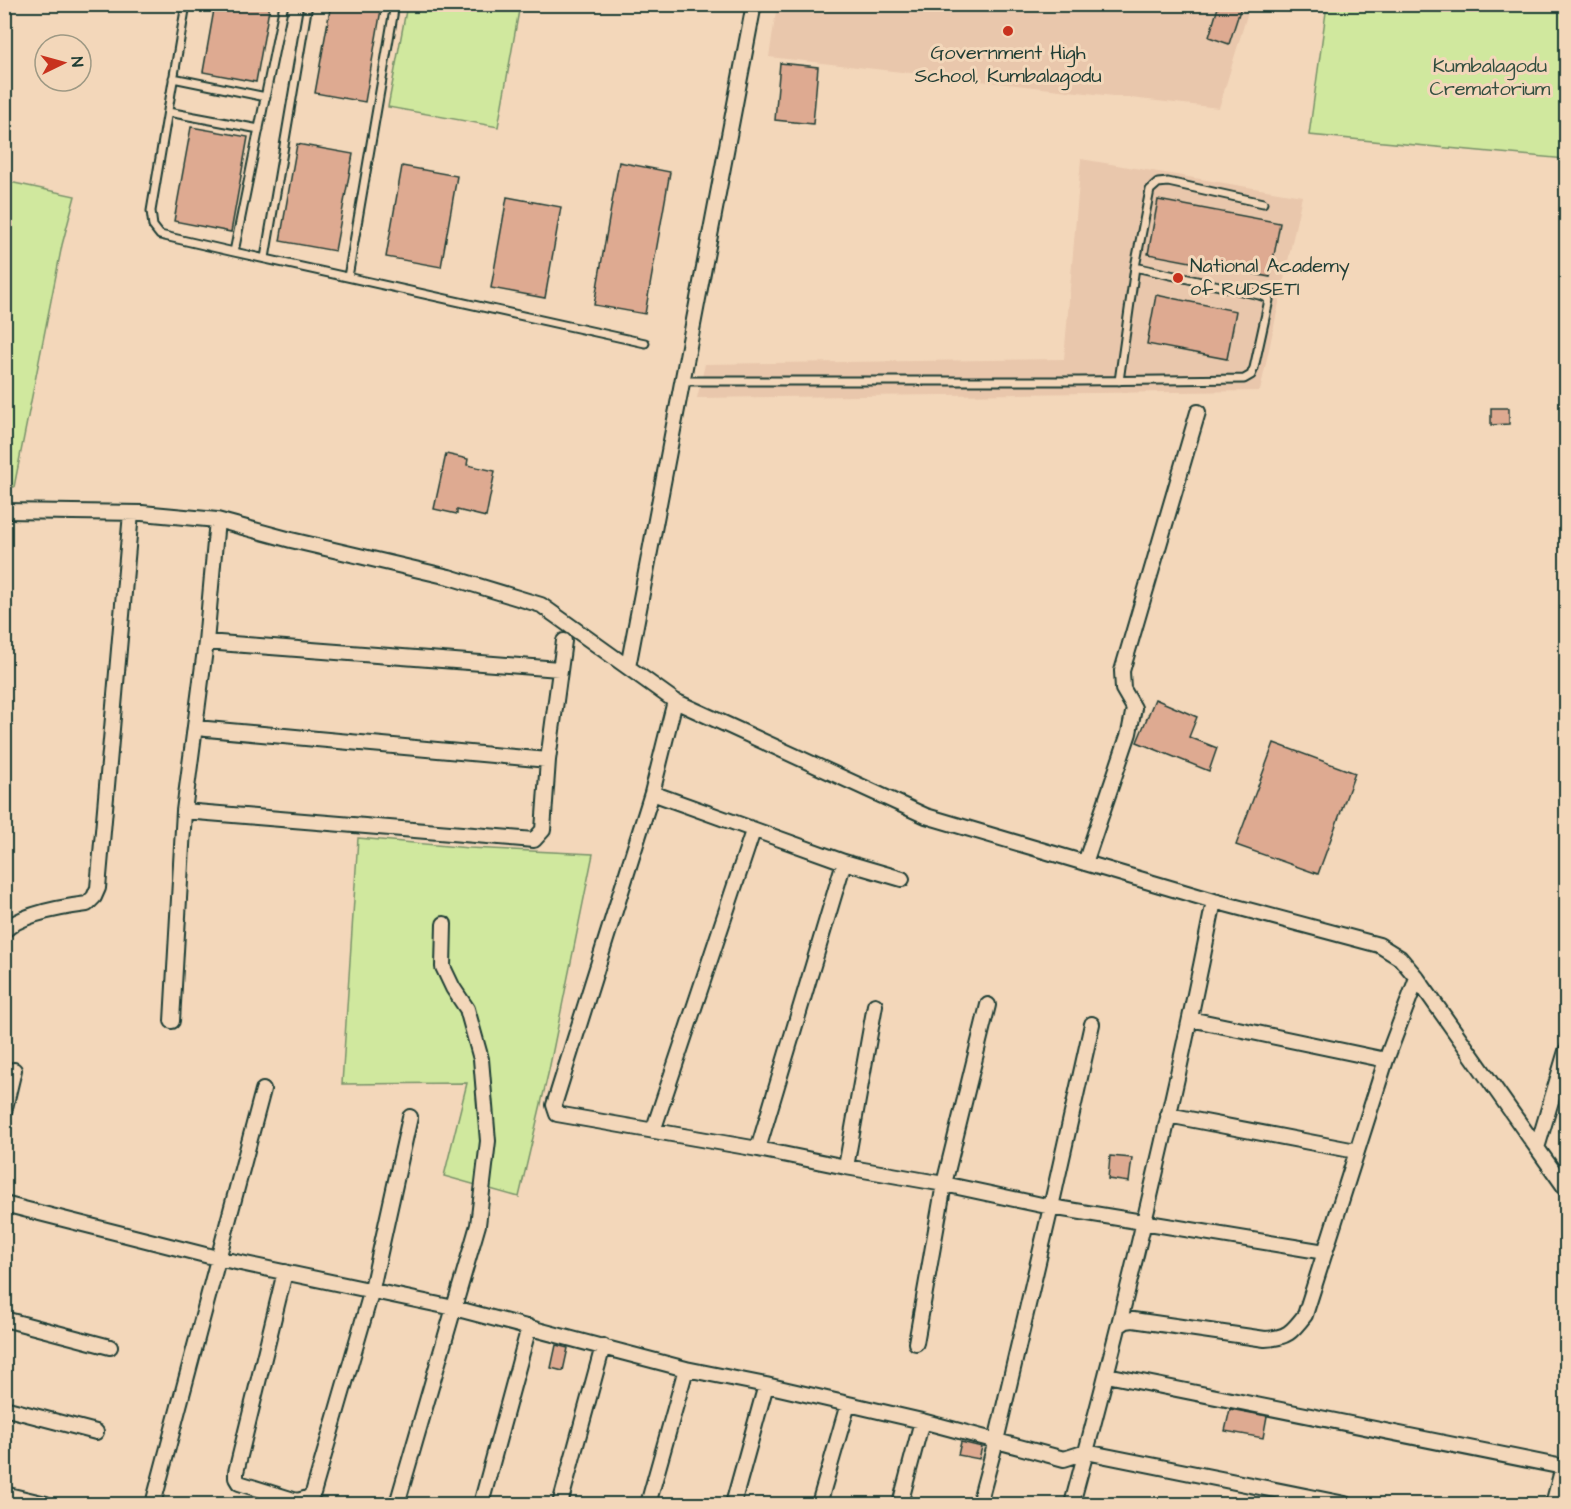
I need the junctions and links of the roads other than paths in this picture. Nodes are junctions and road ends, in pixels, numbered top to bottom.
1 (186, 4) edge
2 (284, 4) edge
3 (308, 4) edge
4 (395, 4) edge
5 (754, 4) edge
6 (173, 78) junction
7 (266, 97) junction
8 (168, 112) junction
9 (259, 129) junction
10 (1263, 203) dead end
11 (234, 252) junction
12 (265, 258) junction
13 (1135, 267) junction
14 (348, 277) junction
15 (645, 343) dead end
16 (683, 381) junction
17 (1119, 381) junction
18 (1197, 412) dead end
19 (4, 511) edge
20 (131, 513) junction
21 (217, 520) junction
22 (564, 640) dead end
23 (206, 642) junction
24 (628, 667) junction
25 (559, 669) junction
26 (675, 700) junction
27 (196, 728) junction
28 (548, 760) junction
29 (652, 793) junction
30 (184, 811) junction
31 (753, 831) junction
32 (844, 862) junction
33 (1084, 863) junction
34 (902, 879) dead end
35 (1214, 902) junction
36 (444, 924) dead end
37 (4, 931) edge
38 (1417, 978) junction
39 (875, 1005) dead end
40 (988, 1005) dead end
41 (1191, 1019) junction
42 (172, 1021) dead end
43 (1092, 1024) dead end
44 (1566, 1051) edge
45 (1386, 1060) junction
46 (14, 1070) dead end
47 (263, 1090) dead end
48 (4, 1112) edge
49 (1168, 1115) junction
50 (410, 1117) dead end
51 (653, 1131) junction
52 (1537, 1148) junction
53 (758, 1149) junction
54 (1356, 1151) junction
55 (846, 1167) junction
56 (944, 1184) junction
57 (1566, 1189) edge
58 (4, 1204) edge
59 (1051, 1207) junction
60 (1144, 1222) junction
61 (1325, 1252) junction
62 (217, 1258) junction
63 (285, 1272) junction
64 (371, 1290) junction
65 (454, 1308) junction
66 (4, 1319) edge
67 (1120, 1325) junction
68 (529, 1328) junction
69 (916, 1343) dead end
70 (603, 1346) junction
71 (110, 1347) dead end
72 (686, 1369) junction
73 (1107, 1375) junction
74 (766, 1385) junction
75 (848, 1404) junction
76 (4, 1408) edge
77 (922, 1421) junction
78 (96, 1432) dead end
79 (996, 1441) junction
80 (1086, 1452) junction
81 (4, 1494) edge
82 (46, 1504) edge
83 (153, 1504) edge
84 (397, 1504) edge
85 (481, 1504) edge
86 (560, 1504) edge
87 (648, 1504) edge
88 (733, 1504) edge
89 (819, 1504) edge
90 (900, 1504) edge
91 (979, 1504) edge
92 (1072, 1504) edge
93 (1345, 1504) edge
94 (1553, 1504) edge

1 - 6 lane
2 - 7 lane
3 - 12 lane
4 - 14 lane
5 - 16 street
6 - 7 lane
6 - 8 lane
7 - 9 lane
8 - 9 lane
8 - 11 lane
9 - 11 lane
10 - 13 lane
11 - 12 lane
12 - 14 lane
13 - 17 lane
13 - 17 lane
14 - 15 lane
16 - 17 lane
16 - 24 street
18 - 33 street
19 - 20 street
20 - 21 street
20 - 37 street
21 - 23 street
21 - 24 street
22 - 25 street
23 - 25 street
23 - 27 street
24 - 26 street
25 - 28 street
26 - 29 street
26 - 33 street
27 - 28 street
27 - 30 street
28 - 30 street
29 - 31 street
29 - 51 street
30 - 42 street
31 - 32 street
31 - 51 street
32 - 34 street
32 - 53 street
33 - 35 street
35 - 38 street
35 - 41 street
36 - 65 street
38 - 45 street
38 - 52 street
39 - 55 street
40 - 56 street
41 - 45 street
41 - 49 street
43 - 59 street
44 - 52 street
45 - 54 street
46 - 48 street
47 - 62 street
49 - 54 street
49 - 60 street
50 - 64 street
51 - 53 street
52 - 57 street
53 - 55 street
54 - 61 street
55 - 56 street
56 - 59 street
56 - 69 street
58 - 62 street
59 - 60 street
59 - 79 street
60 - 61 street
60 - 67 street
61 - 67 street
62 - 63 street
62 - 83 street
63 - 64 street
63 - 64 street
64 - 65 street
65 - 68 street
65 - 84 street
66 - 71 street
67 - 73 street
68 - 70 street
68 - 85 street
70 - 72 street
70 - 86 street
72 - 74 street
72 - 87 street
73 - 80 street
73 - 94 street
74 - 75 street
74 - 88 street
75 - 77 street
75 - 89 street
76 - 78 street
77 - 79 street
77 - 90 street
79 - 80 street
79 - 91 street
80 - 92 street
80 - 93 street
81 - 82 street

